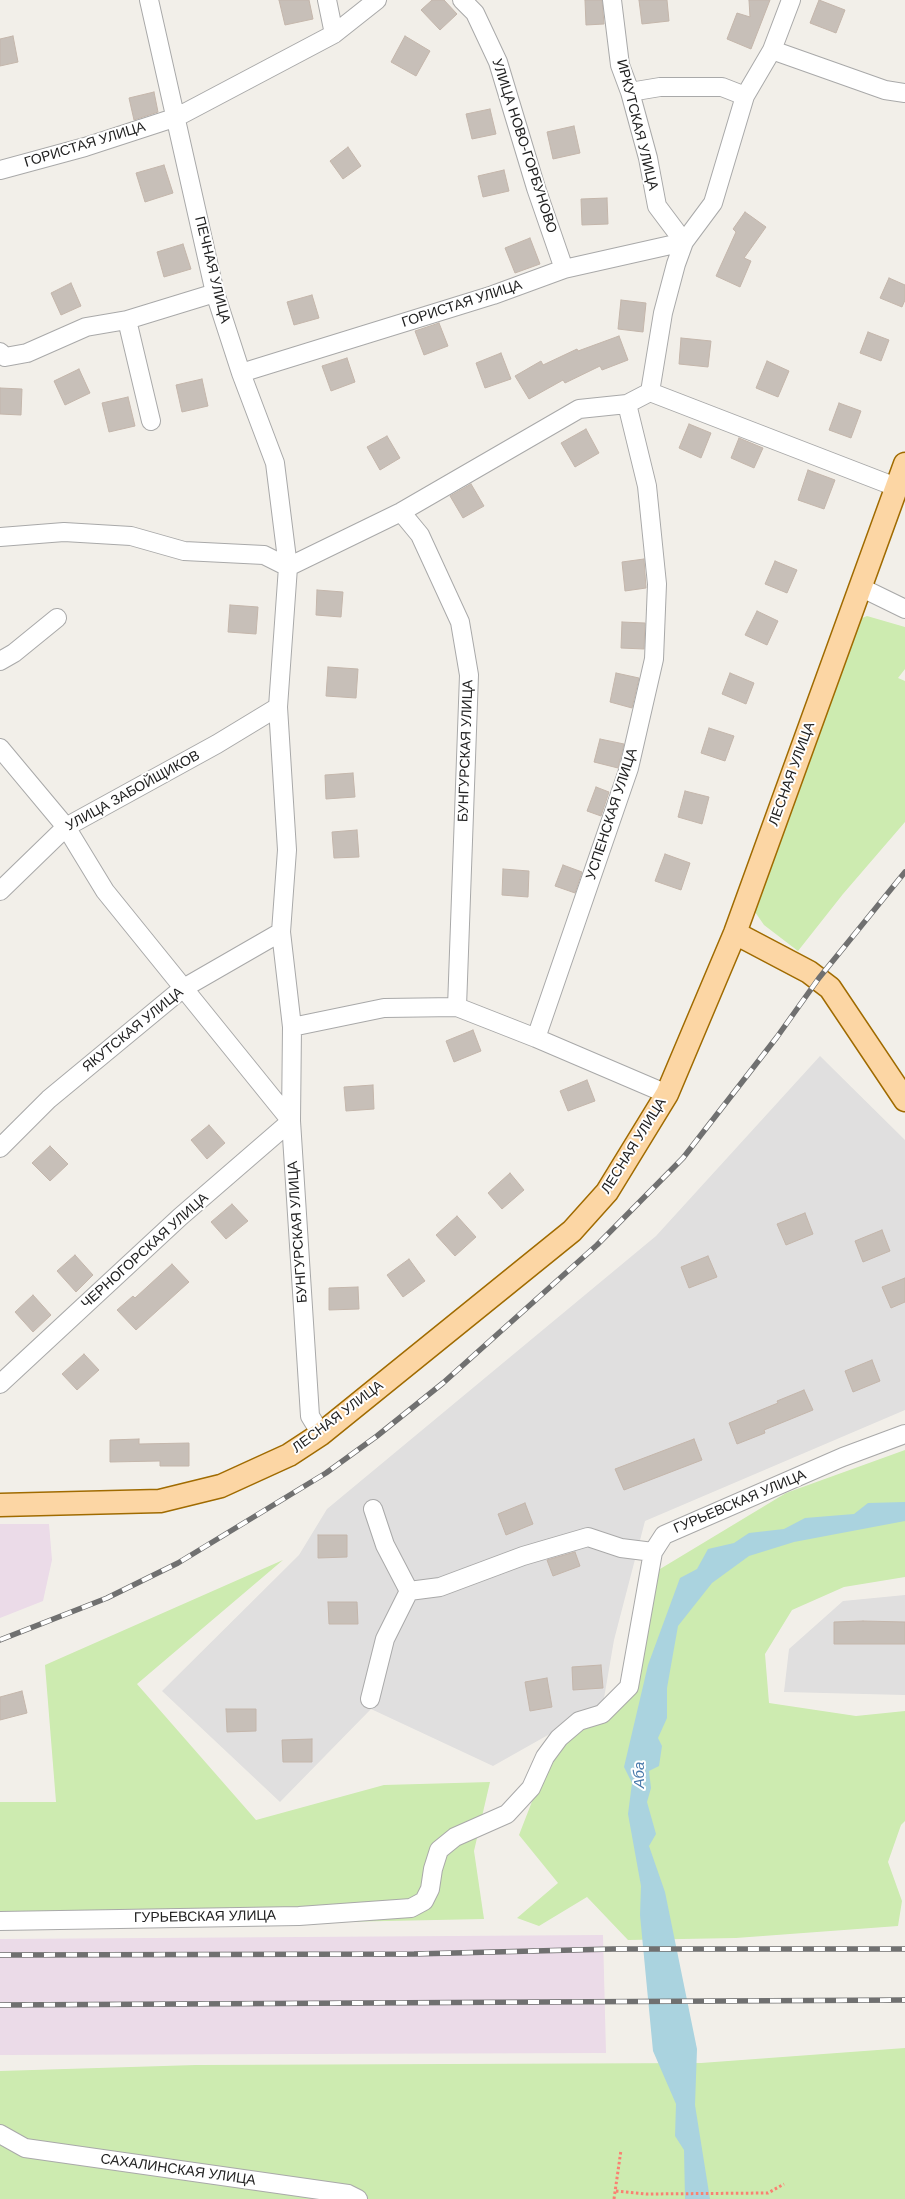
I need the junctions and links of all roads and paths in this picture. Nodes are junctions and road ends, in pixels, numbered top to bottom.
1 (149, 0) edge
2 (327, 0) edge
3 (377, 0) edge
4 (462, 0) edge
5 (612, 0) edge
6 (791, 0) edge
7 (334, 34) junction
8 (772, 50) junction
9 (630, 92) junction
10 (905, 92) edge
11 (745, 96) junction
12 (177, 117) junction
13 (0, 170) edge
14 (684, 242) junction
15 (564, 269) junction
16 (215, 293) junction
17 (127, 320) junction
18 (0, 352) edge
19 (241, 373) junction
20 (650, 392) junction
21 (627, 404) junction
22 (151, 421) dead end
23 (905, 464) edge
24 (896, 488) junction
25 (401, 512) junction
26 (0, 537) edge
27 (288, 567) junction
28 (860, 587) junction
29 (905, 609) edge
30 (57, 618) dead end
31 (0, 661) edge
32 (278, 707) junction
33 (0, 748) edge
34 (66, 827) junction
35 (0, 891) edge
36 (281, 932) junction
37 (735, 933) junction
38 (182, 988) junction
39 (457, 1007) junction
40 (292, 1027) junction
41 (536, 1038) junction
42 (667, 1094) junction
43 (905, 1100) edge
44 (292, 1121) junction
45 (0, 1148) edge
46 (0, 1384) edge
47 (321, 1434) junction
48 (905, 1434) edge
49 (0, 1505) edge
50 (372, 1509) dead end
51 (653, 1552) junction
52 (409, 1591) junction
53 (370, 1699) dead end
54 (0, 1921) edge
55 (0, 2134) edge
56 (621, 2150) dead end
57 (784, 2184) dead end
58 (616, 2191) junction
59 (358, 2199) edge
60 (614, 2199) edge

1 - 12 street, ПЕЧНАЯ УЛИЦА
2 - 7 street
3 - 7 street, ГОРИСТАЯ УЛИЦА
4 - 15 street, УЛИЦА НОВО-ГОРБУНОВО
5 - 9 street, ИРКУТСКАЯ УЛИЦА
6 - 8 street
7 - 12 street, ГОРИСТАЯ УЛИЦА
8 - 10 street
8 - 11 street
9 - 11 street
9 - 14 street, ИРКУТСКАЯ УЛИЦА
11 - 14 street
12 - 13 street, ГОРИСТАЯ УЛИЦА
12 - 16 street, ПЕЧНАЯ УЛИЦА
14 - 15 street, ГОРИСТАЯ УЛИЦА
14 - 20 street
15 - 19 street, ГОРИСТАЯ УЛИЦА
16 - 17 street
16 - 19 street, ПЕЧНАЯ УЛИЦА
17 - 18 street
17 - 22 street
19 - 27 street, ПЕЧНАЯ УЛИЦА
20 - 21 street
20 - 24 street
21 - 25 street
21 - 41 street, УСПЕНСКАЯ УЛИЦА
23 - 24 main road, ЛЕСНАЯ УЛИЦА
24 - 28 main road, ЛЕСНАЯ УЛИЦА
25 - 27 street
25 - 39 street, БУНГУРСКАЯ УЛИЦА
26 - 27 street
27 - 32 street, БУНГУРСКАЯ УЛИЦА
28 - 29 street
28 - 37 main road, ЛЕСНАЯ УЛИЦА
30 - 31 street
32 - 34 street, УЛИЦА ЗАБОЙЩИКОВ
32 - 36 street, БУНГУРСКАЯ УЛИЦА
33 - 34 street
34 - 35 street, УЛИЦА ЗАБОЙЩИКОВ
34 - 38 street
36 - 38 street, ЯКУТСКАЯ УЛИЦА
36 - 40 street, БУНГУРСКАЯ УЛИЦА
37 - 42 main road, ЛЕСНАЯ УЛИЦА
37 - 43 main road
38 - 44 street
38 - 45 street, ЯКУТСКАЯ УЛИЦА
39 - 40 street
39 - 41 street
40 - 44 street, БУНГУРСКАЯ УЛИЦА
41 - 42 street
42 - 47 main road, ЛЕСНАЯ УЛИЦА
44 - 46 street, ЧЕРНОГОРСКАЯ УЛИЦА
44 - 47 street, БУНГУРСКАЯ УЛИЦА
47 - 49 main road, ЛЕСНАЯ УЛИЦА
48 - 51 street, ГУРЬЕВСКАЯ УЛИЦА
50 - 52 street
51 - 52 street
51 - 54 street, ГУРЬЕВСКАЯ УЛИЦА
52 - 53 street
55 - 59 street, САХАЛИНСКАЯ УЛИЦА
56 - 58 path
57 - 58 path
58 - 60 path

